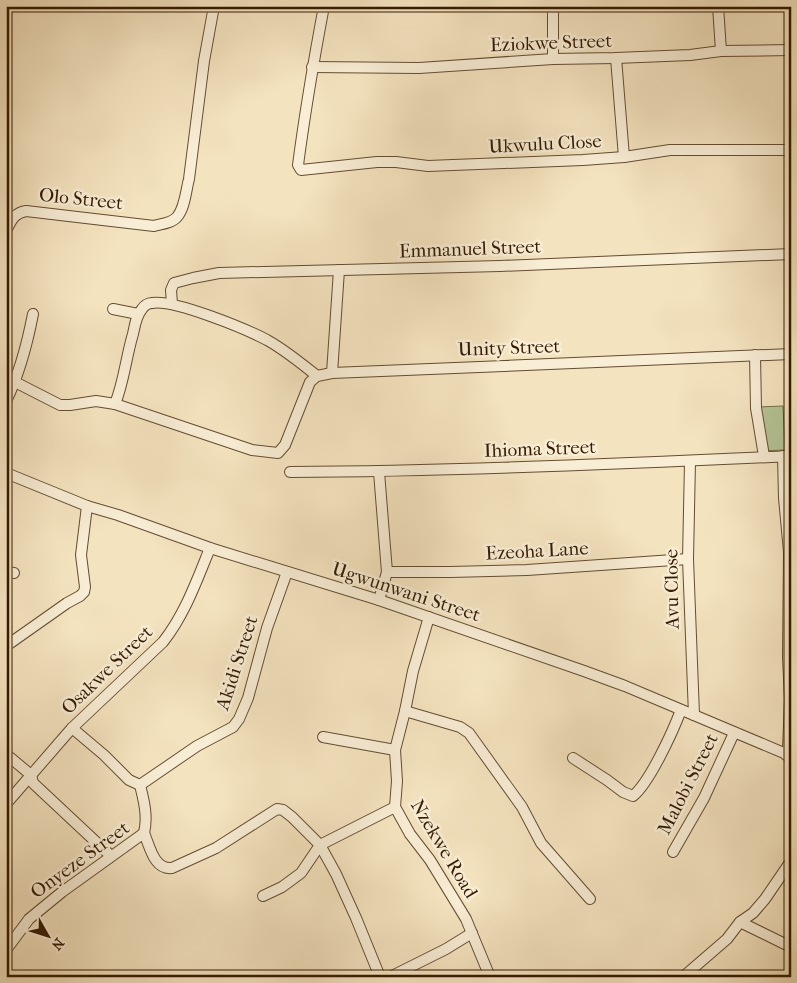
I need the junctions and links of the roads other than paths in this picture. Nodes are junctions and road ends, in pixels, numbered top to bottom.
1 (214, 6) edge
2 (324, 6) edge
3 (553, 6) edge
4 (718, 6) edge
5 (791, 50) edge
6 (721, 52) junction
7 (616, 58) junction
8 (553, 59) junction
9 (312, 67) junction
10 (791, 150) edge
11 (624, 157) junction
12 (6, 232) edge
13 (791, 254) edge
14 (338, 270) junction
15 (172, 304) junction
16 (113, 309) dead end
17 (33, 314) dead end
18 (138, 314) junction
19 (791, 354) edge
20 (755, 355) junction
21 (332, 373) junction
22 (317, 376) junction
23 (15, 382) junction
24 (6, 401) edge
25 (115, 404) junction
26 (764, 456) junction
27 (787, 456) edge
28 (690, 462) junction
29 (290, 472) dead end
30 (379, 472) junction
31 (6, 473) edge
32 (87, 506) junction
33 (210, 548) junction
34 (790, 552) edge
35 (688, 559) junction
36 (287, 572) junction
37 (387, 572) junction
38 (379, 600) junction
39 (429, 617) junction
40 (6, 646) edge
41 (790, 656) edge
42 (682, 710) junction
43 (405, 711) junction
44 (694, 715) junction
45 (72, 728) junction
46 (734, 733) junction
47 (324, 737) dead end
48 (395, 750) junction
49 (6, 754) edge
50 (788, 756) edge
51 (573, 758) dead end
52 (31, 775) junction
53 (140, 785) junction
54 (6, 804) edge
55 (395, 807) junction
56 (144, 833) junction
57 (320, 844) junction
58 (672, 852) dead end
59 (111, 856) junction
60 (791, 861) edge
61 (263, 896) dead end
62 (590, 899) dead end
63 (740, 922) junction
64 (472, 933) junction
65 (791, 947) edge
66 (6, 950) edge
67 (380, 977) edge
68 (390, 977) edge
69 (490, 977) edge
70 (683, 977) edge

1 - 12 street, Olo Street
2 - 9 street
3 - 8 street
4 - 6 street
5 - 6 street, Eziokwe Street
6 - 7 street, Eziokwe Street
7 - 8 street, Eziokwe Street
7 - 11 street
8 - 9 street, Eziokwe Street
9 - 11 street, Ukwulu Close
10 - 11 street, Ukwulu Close
13 - 14 street, Emmanuel Street
14 - 15 street, Emmanuel Street
14 - 21 street
15 - 18 street
15 - 22 street
16 - 18 street
17 - 23 street
18 - 25 street
19 - 20 street, Unity Street
20 - 21 street, Unity Street
20 - 26 street
21 - 22 street, Unity Street
22 - 25 street
23 - 24 street
23 - 25 street
26 - 27 street, Ihioma Street
26 - 28 street, Ihioma Street
27 - 34 street
28 - 30 street, Ihioma Street
28 - 35 street, Avu Close
29 - 30 street, Ihioma Street
30 - 37 street
31 - 32 street, Ugwunwani Street
32 - 33 street, Ugwunwani Street
32 - 40 street
33 - 36 street, Ugwunwani Street
33 - 45 street, Osakwe Street
34 - 41 street
35 - 37 street, Ezeoha Lane
35 - 44 street, Avu Close
36 - 38 street, Ugwunwani Street
36 - 53 street, Akidi Street
37 - 38 street
38 - 39 street, Ugwunwani Street
39 - 42 street, Ugwunwani Street
39 - 43 street, Nzekwe Road
41 - 50 street
42 - 44 street, Ugwunwani Street
42 - 51 street
43 - 48 street, Nzekwe Road
43 - 62 street
44 - 46 street, Ugwunwani Street
45 - 52 street, Osakwe Street
45 - 53 street
46 - 50 street, Ugwunwani Street
46 - 58 street, Malobi Street
47 - 48 street
48 - 55 street, Nzekwe Road
49 - 52 street
52 - 54 street, Osakwe Street
52 - 59 street
53 - 56 street
55 - 57 street
55 - 64 street, Nzekwe Road
56 - 57 street, Onyeze Street
56 - 59 street, Onyeze Street
57 - 61 street
57 - 67 street
59 - 66 street, Onyeze Street
60 - 63 street
63 - 65 street
63 - 70 street
64 - 68 street
64 - 69 street, Nzekwe Road

